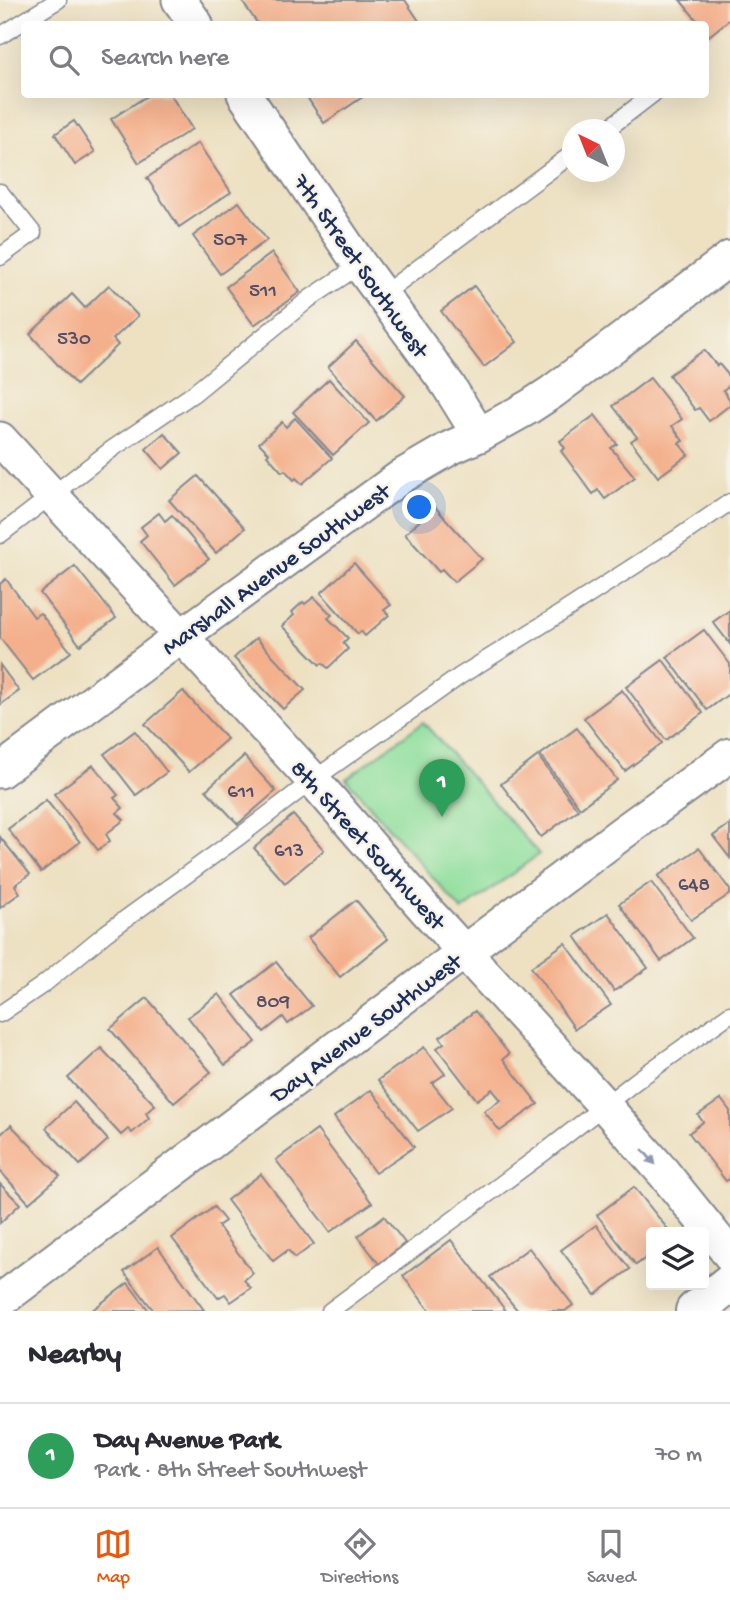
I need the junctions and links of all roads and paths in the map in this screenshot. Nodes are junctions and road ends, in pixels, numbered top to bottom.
1 (58, 0) edge
2 (180, 0) edge
3 (24, 21) edge
4 (194, 21) edge
5 (21, 23) edge
6 (0, 36) edge
7 (247, 98) edge
8 (648, 98) edge
9 (620, 119) edge
10 (562, 161) edge
11 (0, 192) edge
12 (0, 257) edge
13 (730, 258) edge
14 (360, 265) junction
15 (382, 295) junction
16 (479, 435) junction
17 (0, 439) edge
18 (52, 494) junction
19 (730, 502) edge
20 (0, 535) edge
21 (181, 636) junction
22 (730, 755) edge
23 (0, 771) edge
24 (313, 780) junction
25 (465, 952) junction
26 (0, 1014) edge
27 (730, 1014) edge
28 (604, 1105) junction
29 (730, 1257) edge
30 (709, 1276) edge
31 (730, 1283) edge
32 (693, 1290) edge
33 (0, 1301) edge
34 (330, 1311) edge
35 (666, 1311) edge
36 (695, 1311) edge

1 - 3 lane
2 - 4 street
5 - 6 lane
7 - 14 street, 7th Street Southwest
8 - 9 lane
10 - 15 lane
11 - 12 lane
13 - 16 street, Marshall Avenue Southwest
14 - 15 street, 7th Street Southwest
14 - 18 lane
15 - 16 street, 7th Street Southwest
16 - 21 street, Marshall Avenue Southwest
17 - 18 street, 8th Street Southwest
18 - 20 lane
18 - 21 street, 8th Street Southwest
19 - 24 lane
21 - 23 street, Marshall Avenue Southwest
21 - 24 street, 8th Street Southwest
22 - 25 street, Day Avenue Southwest
24 - 25 street, 8th Street Southwest
24 - 26 lane
25 - 28 street, 8th Street Southwest
25 - 33 street, Day Avenue Southwest
27 - 28 lane
28 -> 29 street, 8th Street Southwest
28 - 34 lane
29 - 30 main road
31 - 36 main road
32 - 35 main road

